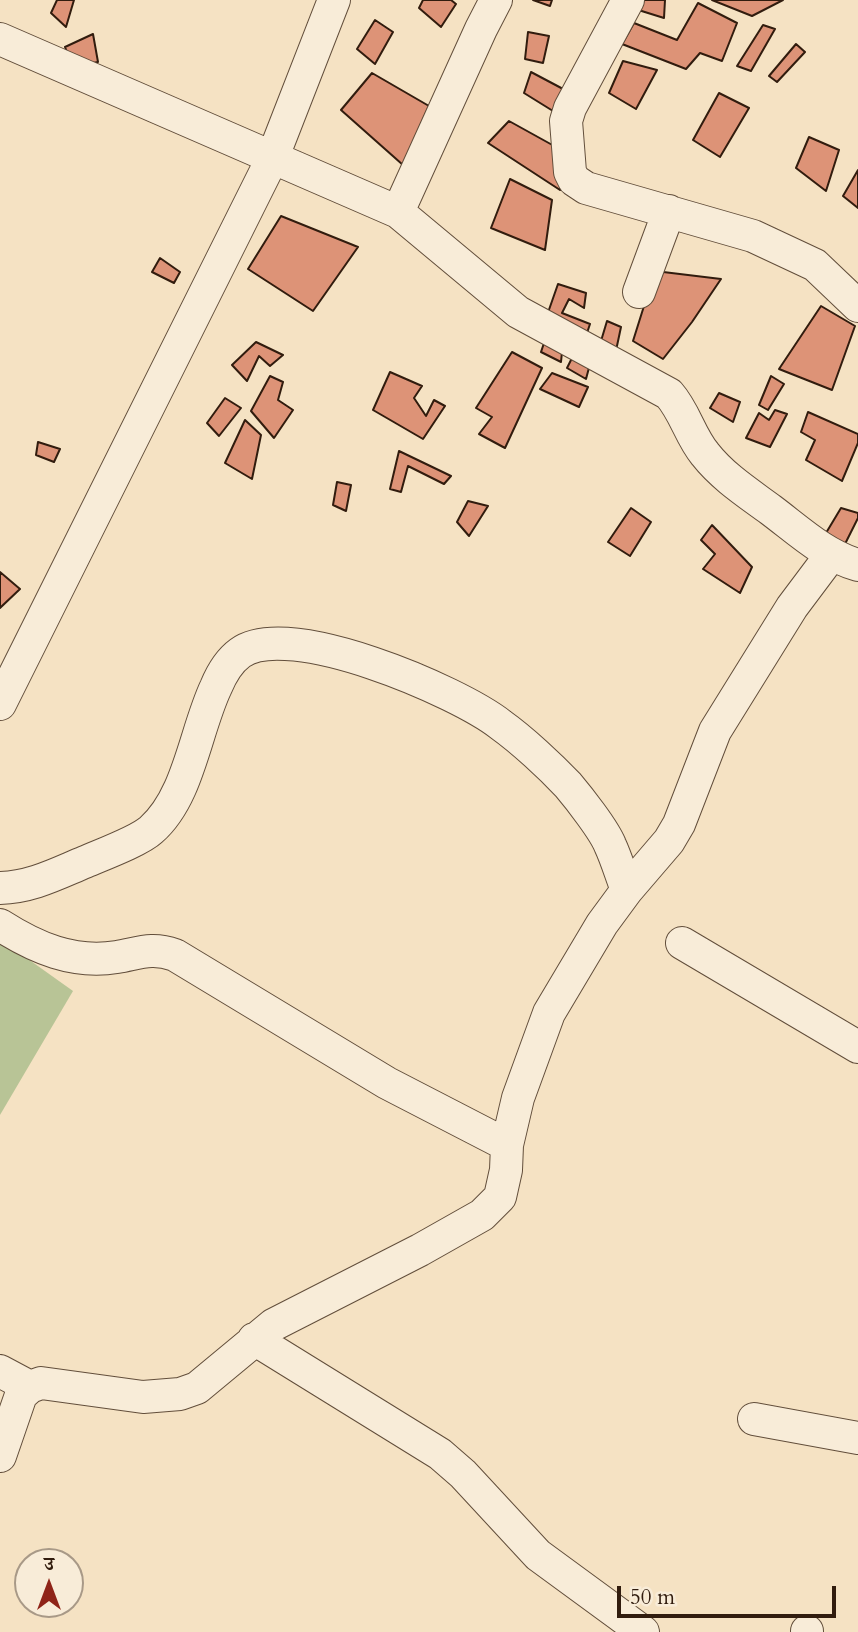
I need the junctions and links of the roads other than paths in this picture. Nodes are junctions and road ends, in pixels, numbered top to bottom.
1 (334, 0) edge
2 (496, 0) edge
3 (628, 0) edge
4 (1, 41) edge
5 (272, 159) junction
6 (669, 211) junction
7 (398, 212) junction
8 (639, 292) dead end
9 (853, 292) edge
10 (850, 557) edge
11 (0, 704) edge
12 (0, 888) edge
13 (627, 890) junction
14 (0, 925) edge
15 (682, 943) dead end
16 (858, 1047) edge
17 (507, 1145) junction
18 (254, 1339) junction
19 (0, 1371) edge
20 (30, 1387) junction
21 (754, 1419) dead end
22 (858, 1438) edge
23 (0, 1456) edge
24 (643, 1632) edge

1 - 5 street
2 - 7 street
3 - 6 street
4 - 5 street
5 - 7 street
5 - 11 street
6 - 8 street
6 - 9 street
7 - 10 street
10 - 13 street
12 - 13 street
13 - 17 street
14 - 17 street
15 - 16 street
17 - 18 street
18 - 20 street
18 - 24 street
19 - 20 street
20 - 23 street
21 - 22 street

